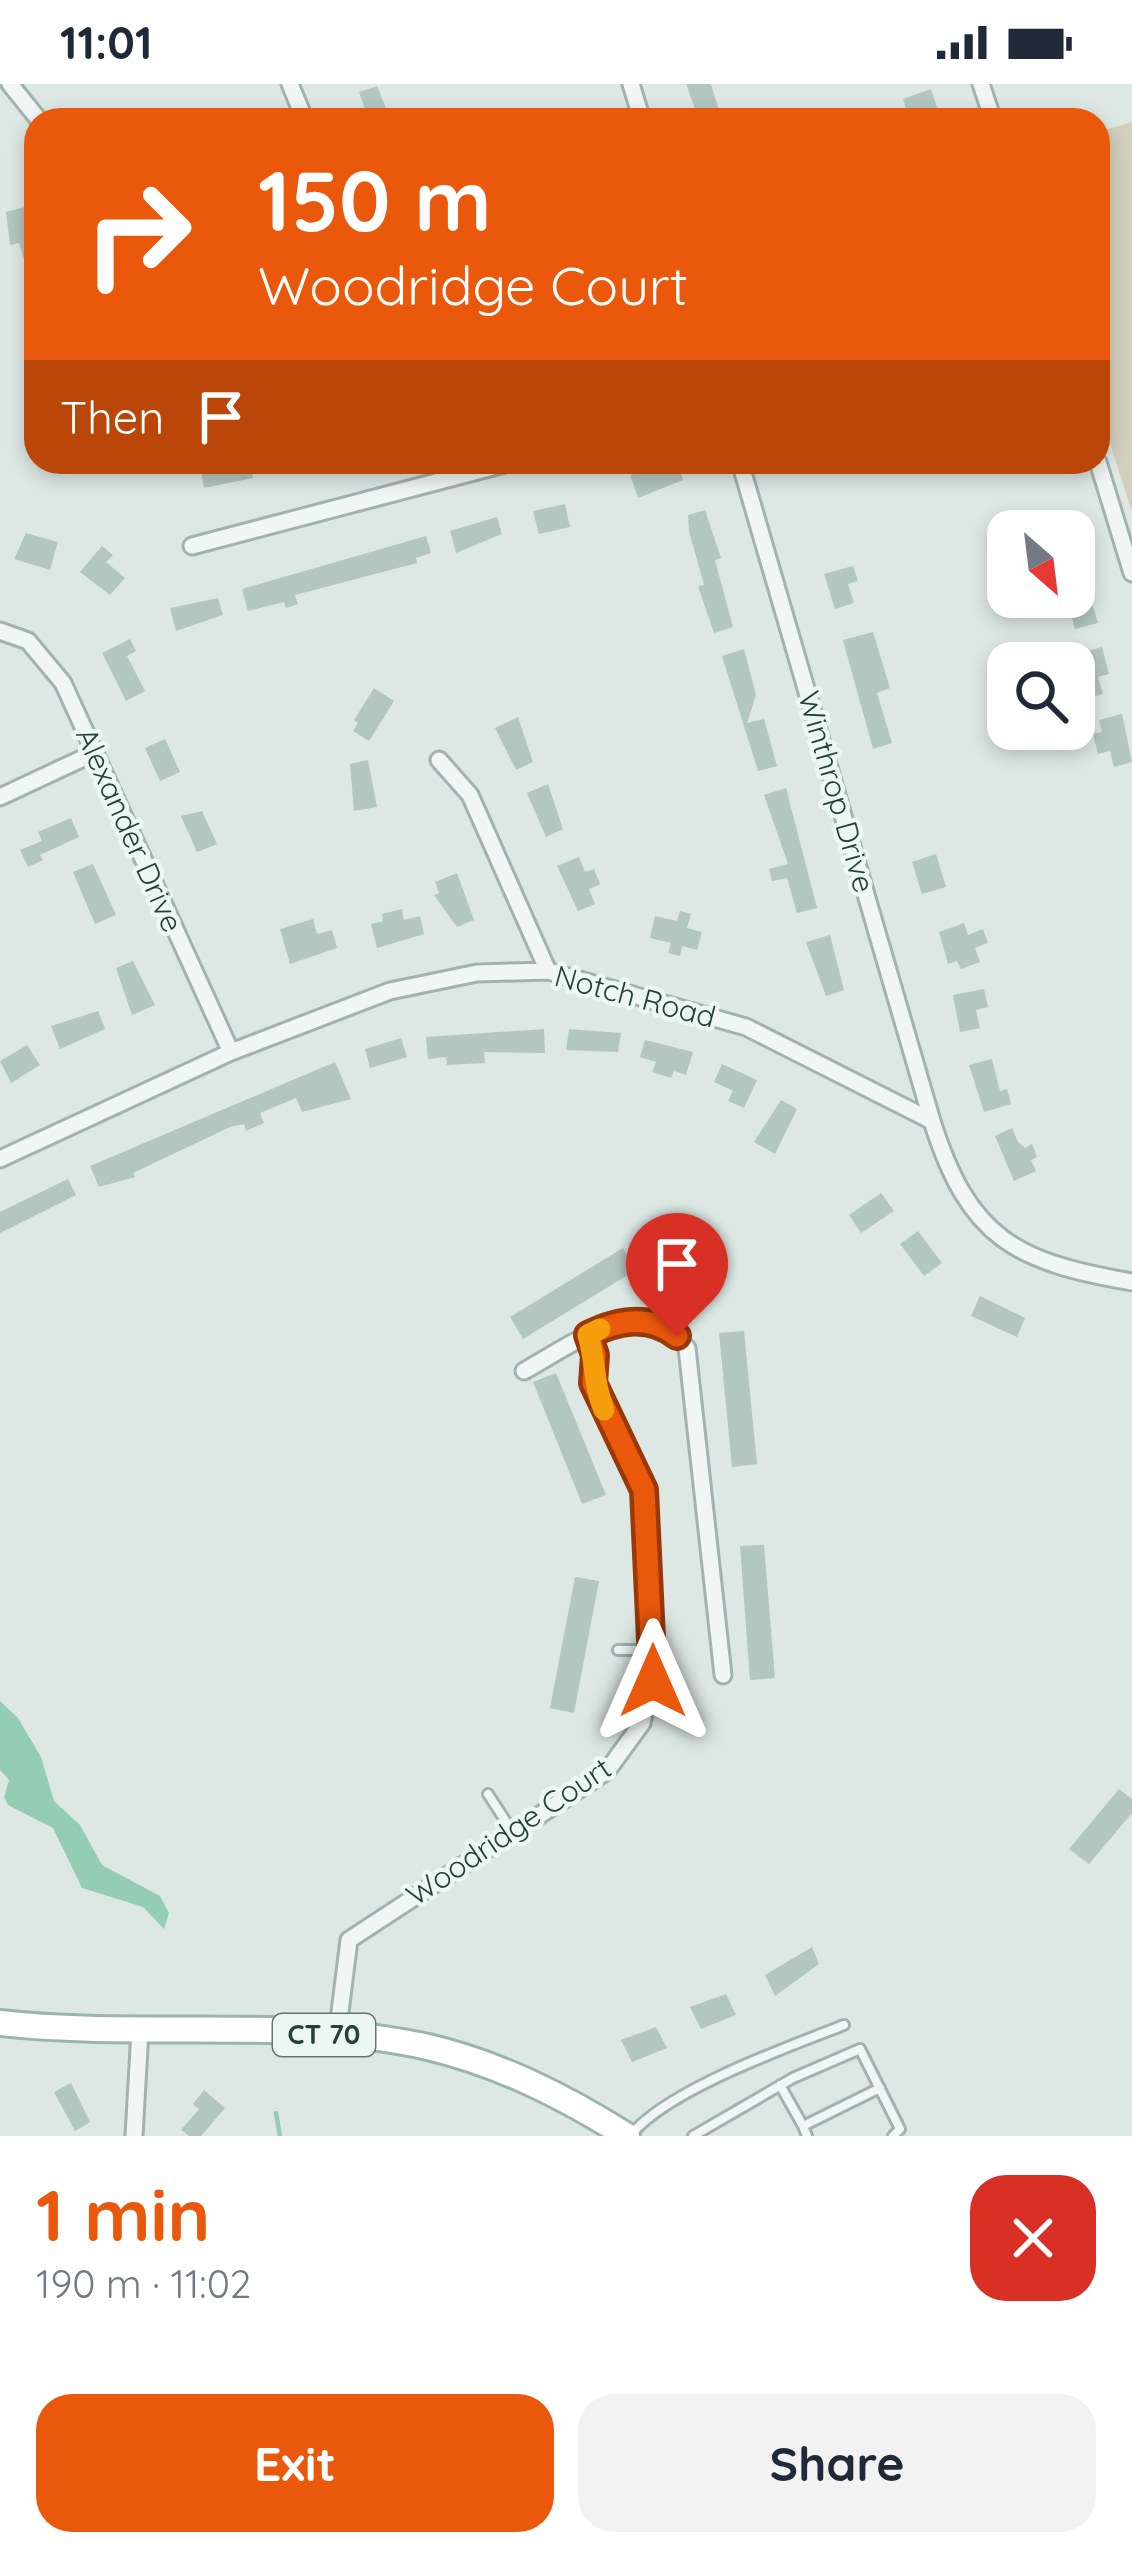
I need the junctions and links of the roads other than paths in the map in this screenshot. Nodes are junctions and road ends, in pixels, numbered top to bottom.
1 (10, 84) edge
2 (29, 108) edge
3 (466, 474) edge
4 (743, 474) edge
5 (1102, 474) edge
6 (192, 546) dead end
7 (1132, 573) edge
8 (0, 631) edge
9 (94, 753) junction
10 (440, 760) dead end
11 (0, 797) edge
12 (548, 971) junction
13 (231, 1052) junction
14 (932, 1121) junction
15 (0, 1159) edge
16 (1132, 1282) edge
17 (588, 1335) junction
18 (524, 1372) dead end
19 (618, 1650) dead end
20 (654, 1650) junction
21 (723, 1676) dead end
22 (488, 1794) dead end
23 (513, 1833) junction
24 (0, 2023) edge
25 (844, 2025) dead end
26 (140, 2030) junction
27 (337, 2036) junction
28 (780, 2085) junction
29 (880, 2087) junction
30 (802, 2126) junction
31 (134, 2136) edge
32 (628, 2136) edge
33 (693, 2136) edge
34 (807, 2136) edge
35 (893, 2136) edge

1 - 2 street
3 - 6 street
4 - 14 street, Winthrop Drive
5 - 7 street
8 - 9 street, Alexander Drive
9 - 11 street
9 - 13 street, Alexander Drive
10 - 12 street
12 - 13 street, Notch Road
12 - 14 street, Notch Road
13 - 15 street, Notch Road
14 - 16 street
17 - 18 street
17 - 20 street, Woodridge Court
17 - 21 street
19 - 20 lane
20 - 23 street, Woodridge Court
22 - 23 lane
23 - 27 street, Woodridge Court
24 - 26 main road, CT 70
25 - 32 lane
26 - 27 main road, CT 70
26 - 31 street
27 - 32 main road, CT 70
28 - 29 lane
28 - 30 lane
28 - 33 lane
29 - 30 lane
29 - 35 lane
30 - 34 lane

